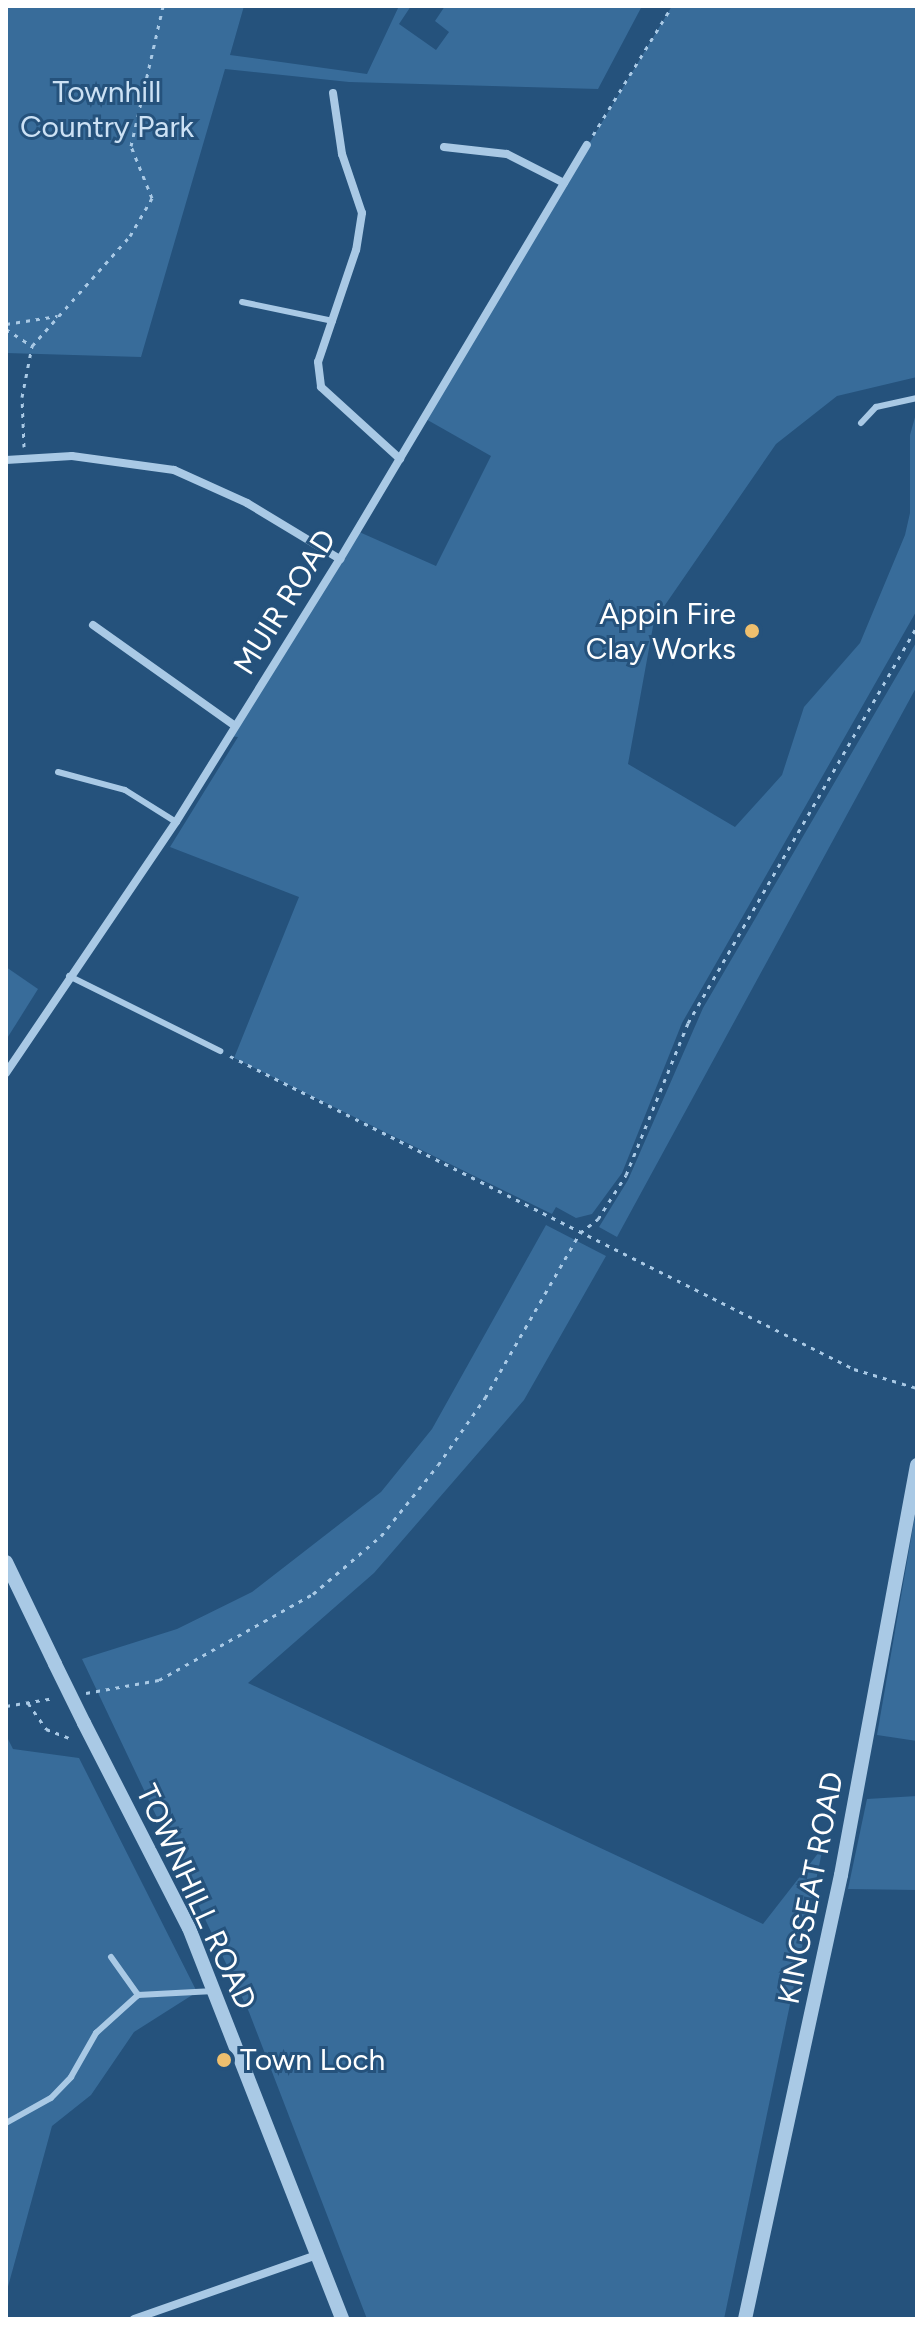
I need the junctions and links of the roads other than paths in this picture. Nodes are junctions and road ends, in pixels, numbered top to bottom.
1 (333, 93) dead end
2 (587, 145) road end
3 (444, 147) dead end
4 (564, 183) junction
5 (242, 302) dead end
6 (334, 321) junction
7 (917, 398) edge
8 (861, 423) dead end
9 (400, 459) junction
10 (6, 460) edge
11 (340, 559) junction
12 (93, 625) dead end
13 (235, 726) junction
14 (58, 772) dead end
15 (176, 822) junction
16 (69, 976) junction
17 (220, 1051) road end
18 (6, 1073) edge
19 (917, 1465) edge
20 (6, 1562) edge
21 (111, 1957) dead end
22 (214, 1991) junction
23 (138, 1995) junction
24 (6, 2123) edge
25 (317, 2255) junction
26 (134, 2319) edge
27 (342, 2319) edge
28 (745, 2319) edge

1 - 6 street
2 - 4 street, MUIR ROAD
3 - 4 street
4 - 9 street, MUIR ROAD
5 - 6 lane
6 - 9 street
7 - 8 lane
9 - 11 street, MUIR ROAD
10 - 11 street
11 - 13 street, MUIR ROAD
12 - 13 street
13 - 15 street, MUIR ROAD
14 - 15 lane
15 - 16 street, MUIR ROAD
16 - 17 lane
16 - 18 street, MUIR ROAD
19 - 28 street, KINGSEAT ROAD
20 - 22 street, TOWNHILL ROAD, bridge
21 - 23 lane
22 - 23 lane
22 - 25 street, TOWNHILL ROAD
23 - 24 lane
25 - 26 street
25 - 27 street, TOWNHILL ROAD

